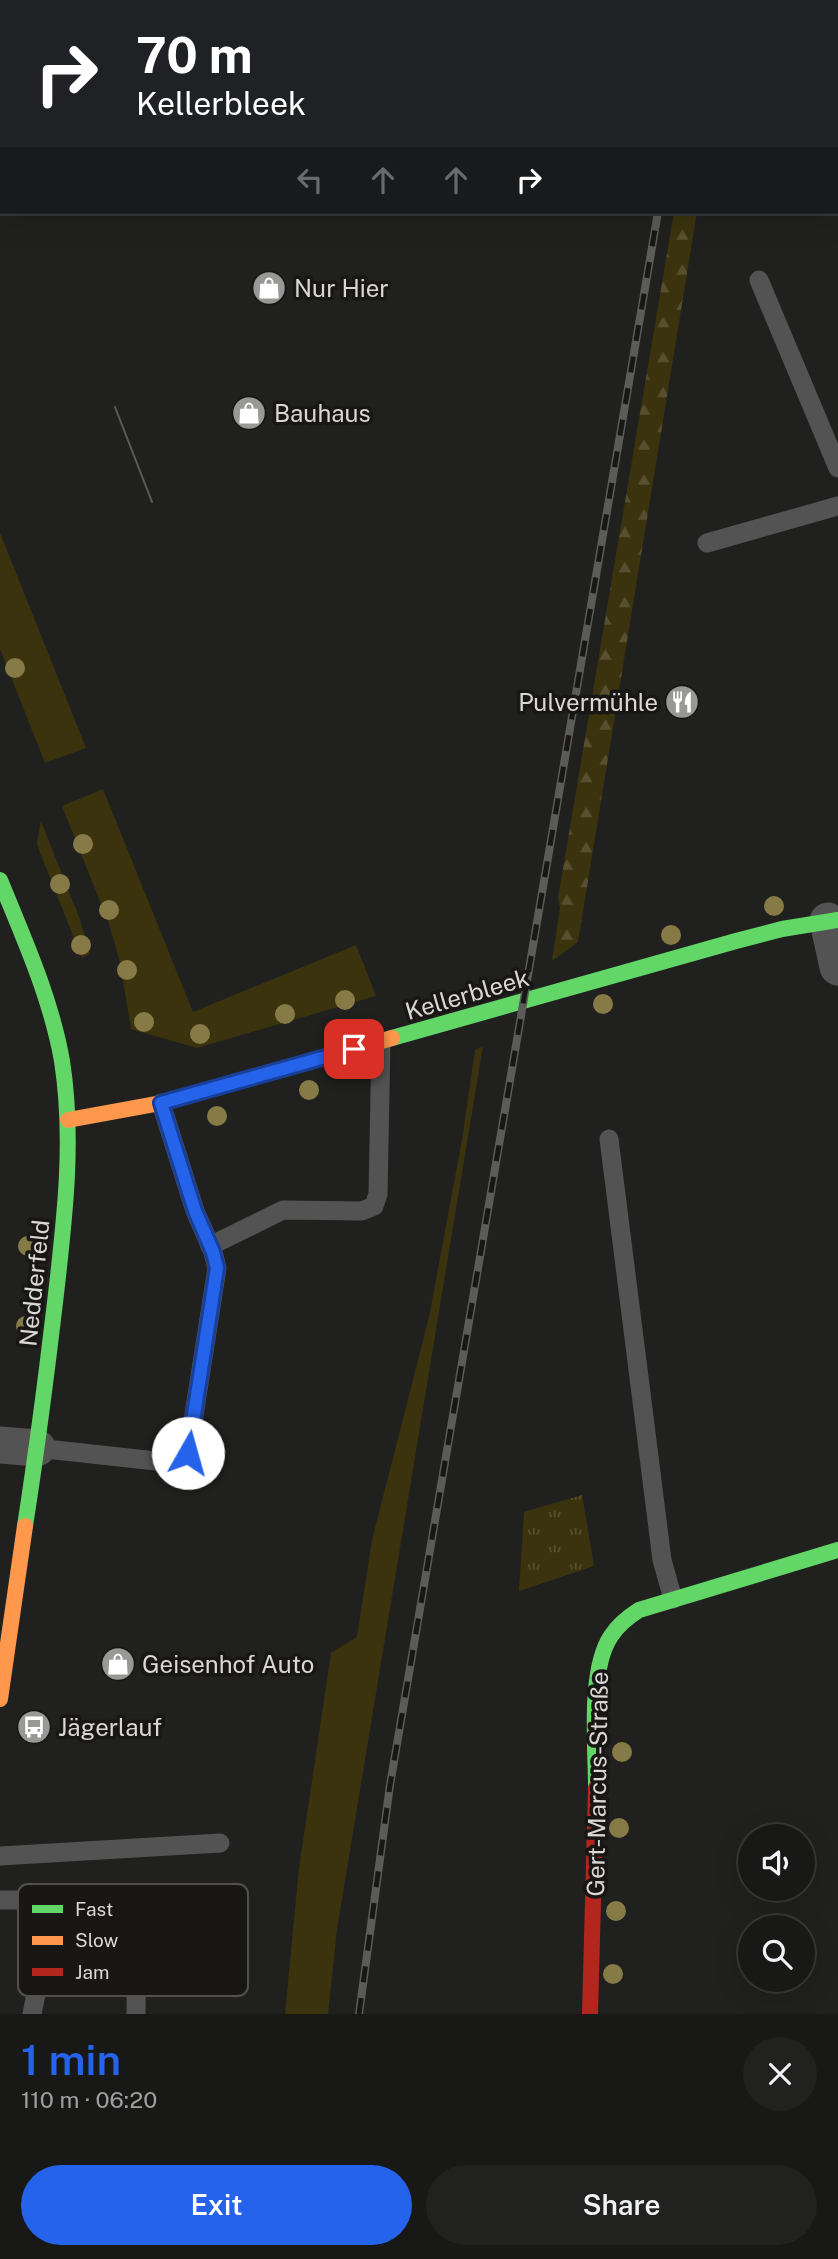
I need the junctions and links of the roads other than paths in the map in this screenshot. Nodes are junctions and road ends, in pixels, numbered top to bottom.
1 (760, 280) dead end
2 (838, 468) edge
3 (838, 506) edge
4 (707, 543) dead end
5 (0, 880) edge
6 (833, 921) edge
7 (838, 967) edge
8 (381, 1042) junction
9 (161, 1103) junction
10 (68, 1120) junction
11 (609, 1139) dead end
12 (210, 1245) junction
13 (0, 1445) edge
14 (37, 1448) junction
15 (838, 1550) edge
16 (673, 1599) junction
17 (0, 1699) edge
18 (220, 1843) dead end
19 (0, 1856) edge
20 (0, 1900) edge
21 (18, 1900) edge
22 (36, 1996) edge
23 (136, 1996) edge
24 (32, 2014) edge
25 (136, 2014) edge
26 (590, 2014) edge

1 - 2 lane
3 - 4 lane
5 - 10 street, Nedderfeld
6 - 7 street
6 - 8 street, Kellerbleek
8 - 9 street, Kellerbleek
8 - 12 lane
9 - 10 street, Kellerbleek
9 - 12 lane
10 - 14 street, Nedderfeld
11 - 16 lane
12 - 14 lane
13 - 14 street
14 - 17 street, Nedderfeld
15 - 16 street, Gert-Marcus-Straße
16 - 26 street, Gert-Marcus-Straße
18 - 19 lane
20 - 21 lane
22 - 24 lane
23 - 25 lane

